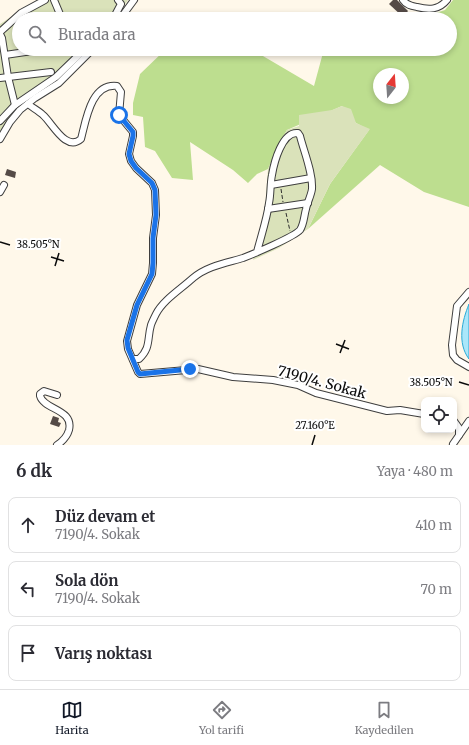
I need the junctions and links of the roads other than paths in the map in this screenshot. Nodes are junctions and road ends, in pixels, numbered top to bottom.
1 (45, 0) edge
2 (54, 0) edge
3 (118, 0) edge
4 (134, 0) edge
5 (403, 0) edge
6 (447, 0) edge
7 (23, 12) edge
8 (59, 12) edge
9 (117, 12) edge
10 (125, 12) edge
11 (12, 22) edge
12 (0, 33) edge
13 (12, 54) edge
14 (5, 55) junction
15 (77, 56) edge
16 (86, 56) edge
17 (51, 72) dead end
18 (8, 77) junction
19 (0, 78) edge
20 (28, 104) junction
21 (15, 105) junction
22 (0, 121) edge
23 (0, 139) edge
24 (311, 178) junction
25 (4, 185) dead end
26 (271, 185) junction
27 (0, 192) edge
28 (308, 204) junction
29 (268, 209) junction
30 (257, 252) junction
31 (469, 292) edge
32 (133, 359) junction
33 (469, 367) edge
34 (57, 395) dead end
35 (421, 414) edge
36 (469, 421) edge
37 (457, 425) edge
38 (57, 445) edge
39 (453, 445) edge

1 - 7 street
2 - 8 street
3 - 9 street
4 - 10 street
5 - 6 street
11 - 12 street
12 - 14 street
13 - 14 street
14 - 18 street
15 - 21 street
16 - 20 street
17 - 18 street
18 - 19 street
18 - 21 street
20 - 23 street
20 - 32 street, 7190/4. Sokak
21 - 22 street
24 - 26 street
24 - 26 street
24 - 28 street
25 - 27 street
26 - 29 street
28 - 29 street
28 - 30 street
29 - 30 street
30 - 32 street
31 - 33 street
32 - 35 street, 7190/4. Sokak
34 - 38 street
36 - 39 street
37 - 39 street

